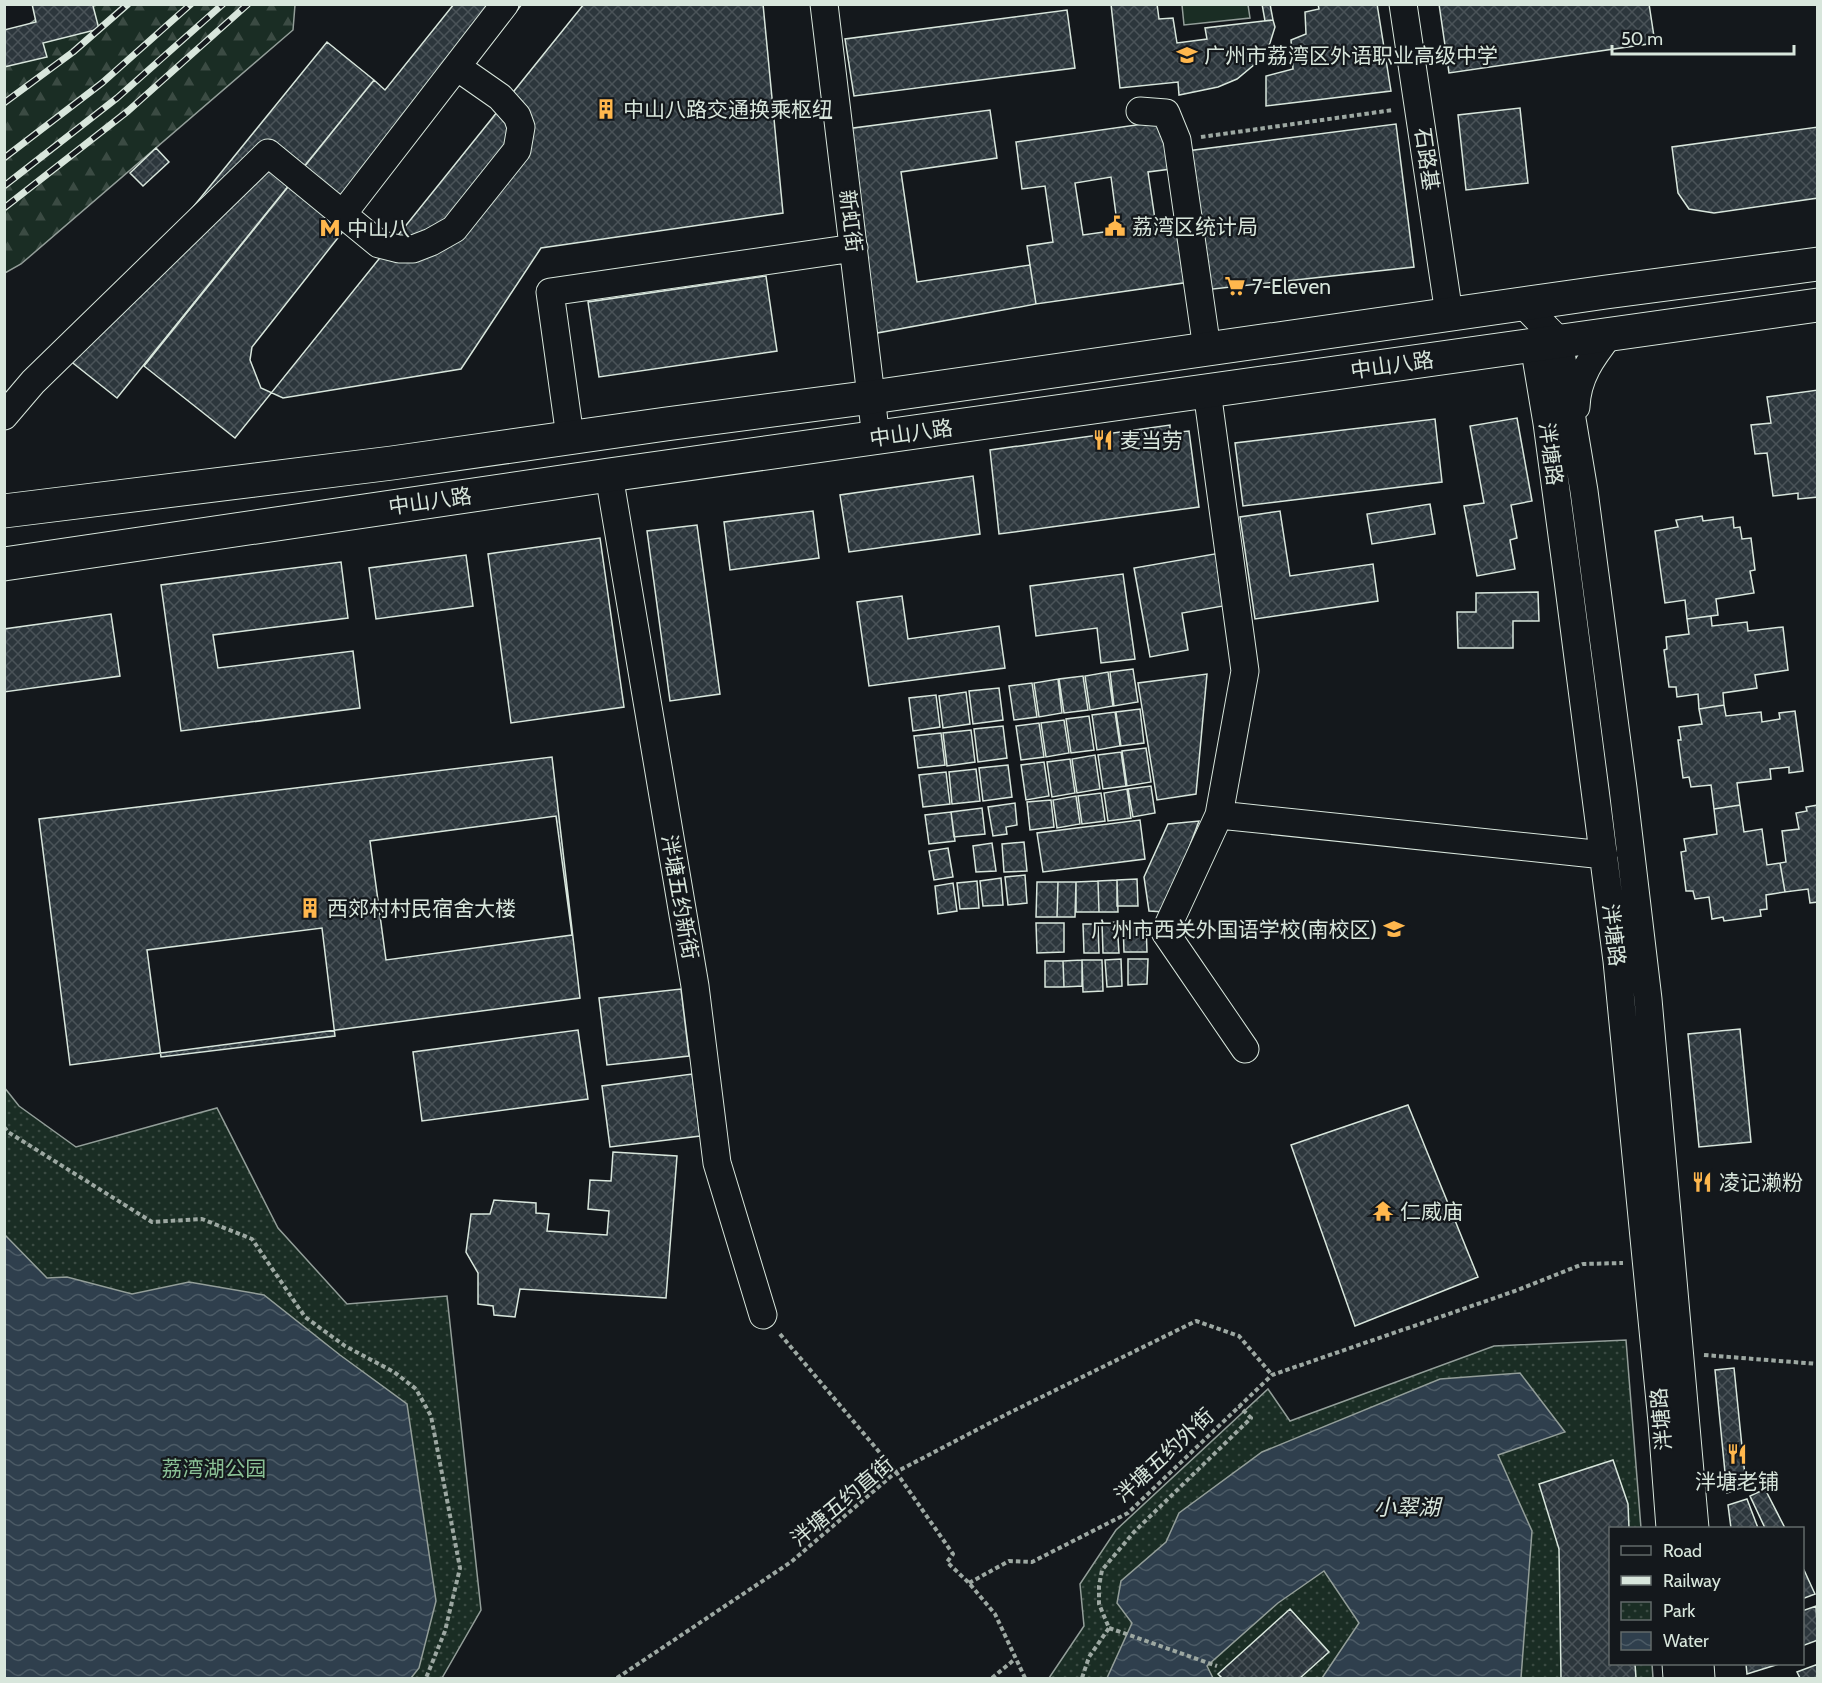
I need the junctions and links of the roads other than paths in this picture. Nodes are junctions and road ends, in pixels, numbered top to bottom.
1 (505, 4) edge
2 (825, 4) edge
3 (1403, 4) edge
4 (457, 67) junction
5 (1140, 111) dead end
6 (342, 215) junction
7 (854, 248) junction
8 (1818, 264) edge
9 (1523, 304) junction
10 (1818, 305) edge
11 (1449, 314) junction
12 (1610, 334) junction
13 (1546, 343) junction
14 (1207, 349) junction
15 (1207, 391) junction
16 (872, 397) junction
17 (4, 416) edge
18 (1575, 432) junction
19 (570, 437) junction
20 (876, 438) junction
21 (609, 475) junction
22 (4, 511) edge
23 (4, 564) edge
24 (1219, 815) junction
25 (1604, 855) junction
26 (1245, 1049) dead end
27 (763, 1315) road end
28 (1670, 1527) edge
29 (1695, 1527) edge

1 - 4 street
2 - 7 street, 新虹街
3 - 11 street, 石路基
4 - 6 street
4 - 6 street
5 - 14 street
6 - 17 street
7 - 16 street, 新虹街
7 - 19 street
8 - 9 main road, 中山八路
9 - 11 main road, 中山八路
9 - 13 street
10 - 12 main road, 中山八路
11 - 14 main road, 中山八路
12 - 13 main road, 中山八路
12 - 18 street
13 - 15 main road, 中山八路
13 - 18 street
13 - 25 street, 泮塘路
14 - 16 main road, 中山八路
15 - 20 main road, 中山八路
15 - 24 street
16 - 19 main road, 中山八路
16 - 20 street, 新虹街
18 - 29 street
19 - 22 main road, 中山八路
20 - 21 main road, 中山八路
21 - 23 main road, 中山八路
21 - 27 street, 泮塘五约新街
24 - 25 street
24 - 26 street
25 - 28 street, 泮塘路

